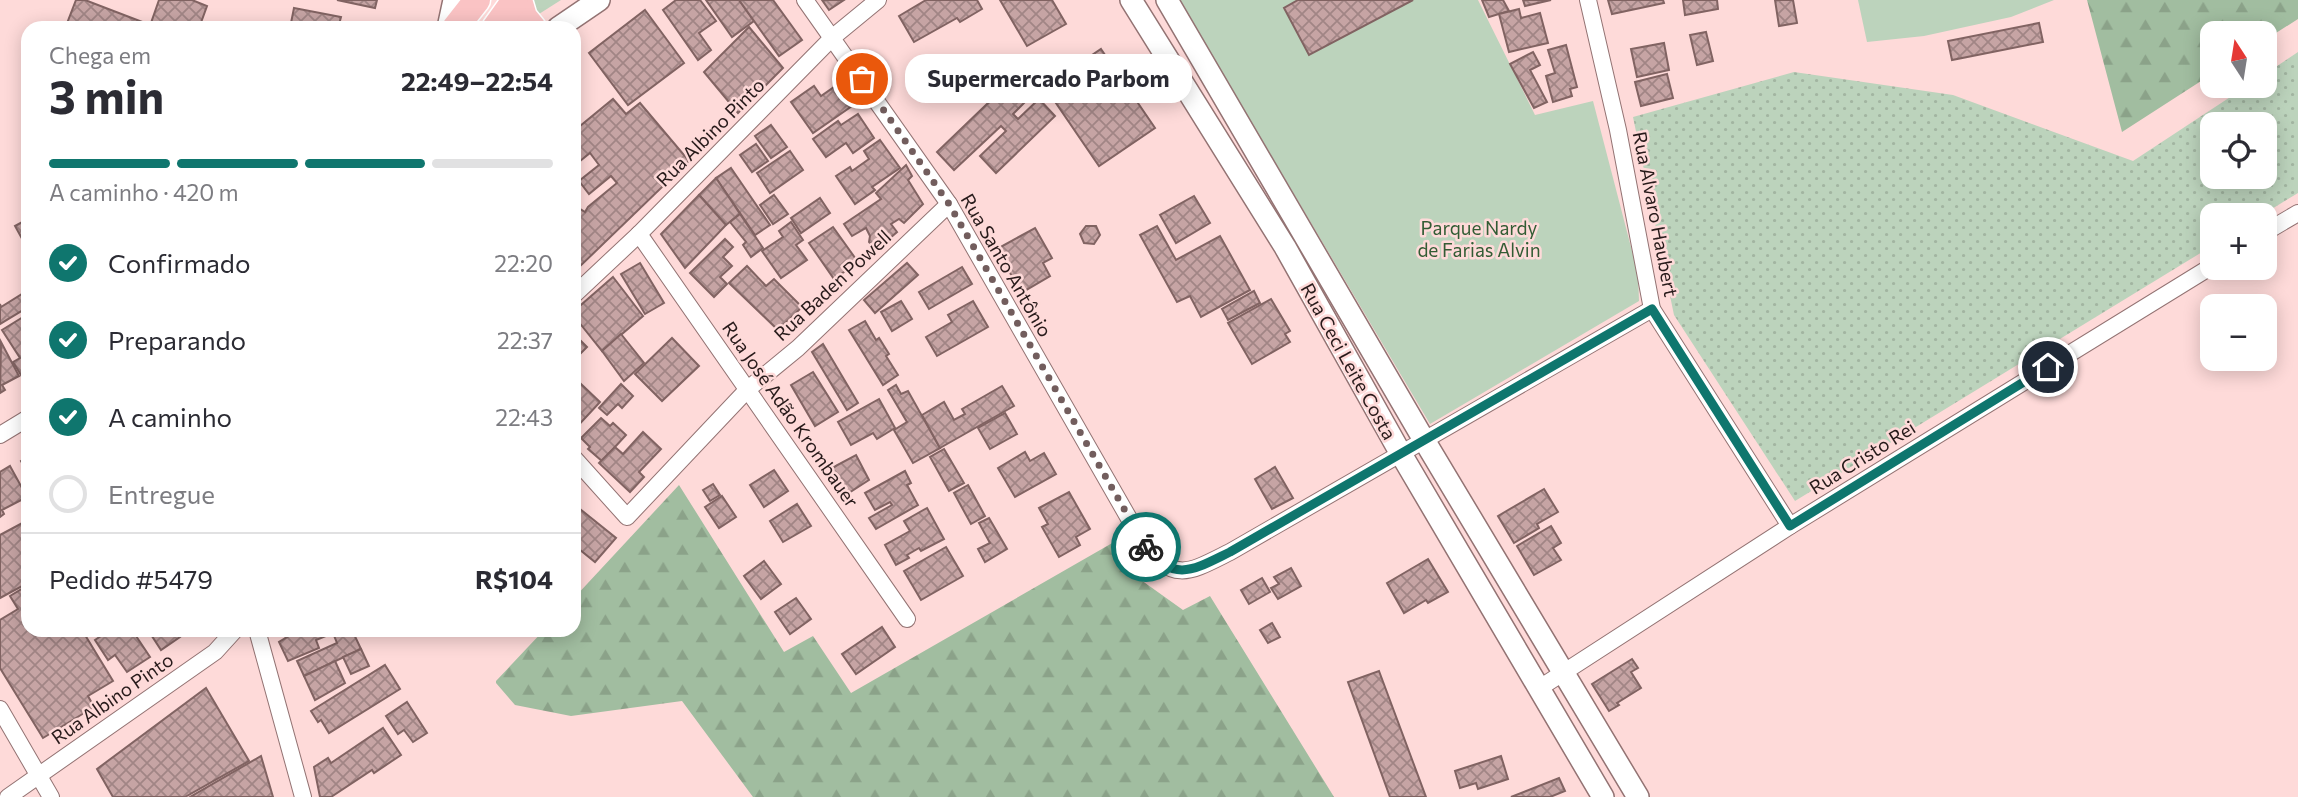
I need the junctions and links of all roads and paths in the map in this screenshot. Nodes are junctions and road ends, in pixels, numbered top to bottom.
1 (454, 0) edge
2 (477, 0) edge
3 (517, 0) edge
4 (599, 0) edge
5 (805, 0) edge
6 (878, 0) edge
7 (1132, 0) edge
8 (1167, 0) edge
9 (1588, 0) edge
10 (450, 21) edge
11 (460, 21) edge
12 (491, 21) edge
13 (501, 21) edge
14 (527, 21) edge
15 (568, 21) edge
16 (833, 37) junction
17 (949, 204) junction
18 (1291, 212) junction
19 (2298, 213) edge
20 (1271, 225) junction
21 (2277, 225) edge
22 (639, 234) junction
23 (2200, 273) edge
24 (581, 288) edge
25 (1652, 309) junction
26 (748, 389) junction
27 (21, 422) edge
28 (0, 435) edge
29 (1424, 440) junction
30 (1401, 454) junction
31 (581, 466) edge
32 (1790, 526) junction
33 (907, 619) dead end
34 (229, 637) edge
35 (259, 637) edge
36 (1563, 673) junction
37 (1538, 689) junction
38 (0, 709) edge
39 (38, 774) junction
40 (8, 797) edge
41 (51, 797) edge
42 (303, 797) edge
43 (1603, 797) edge
44 (1638, 797) edge

1 - 10 street
2 - 11 main road
2 - 12 street
3 - 13 main road
3 - 14 main road
4 - 15 street
5 - 16 street, Rua Santo Antônio
6 - 16 street, Rua Albino Pinto
7 - 20 street, Rua Ceci Leite Costa
8 - 18 street, Rua Ceci Leite Costa
9 - 25 street, Rua Alvaro Haubert
16 - 17 street, Rua Santo Antônio
16 - 22 street, Rua Albino Pinto
17 - 26 street, Rua Baden Powell
17 - 30 street, Rua Santo Antônio
18 - 20 street
18 - 29 street, Rua Ceci Leite Costa
19 - 21 street
20 - 30 street, Rua Ceci Leite Costa
22 - 24 street, Rua Albino Pinto
22 - 26 street, Rua José Adão Krombauer
23 - 32 street, Rua Cristo Rei
25 - 29 street
25 - 32 street, Rua Alvaro Haubert
26 - 31 street, Rua Baden Powell
26 - 33 street, Rua José Adão Krombauer
27 - 28 street
29 - 30 street
29 - 36 street, Rua Ceci Leite Costa
30 - 37 street, Rua Ceci Leite Costa
32 - 36 street, Rua Cristo Rei
34 - 39 street, Rua Albino Pinto
35 - 42 street
36 - 37 street, Rua Cristo Rei
36 - 44 street, Rua Ceci Leite Costa
37 - 43 street, Rua Ceci Leite Costa
38 - 39 street
39 - 40 street, Rua Albino Pinto
39 - 41 street

